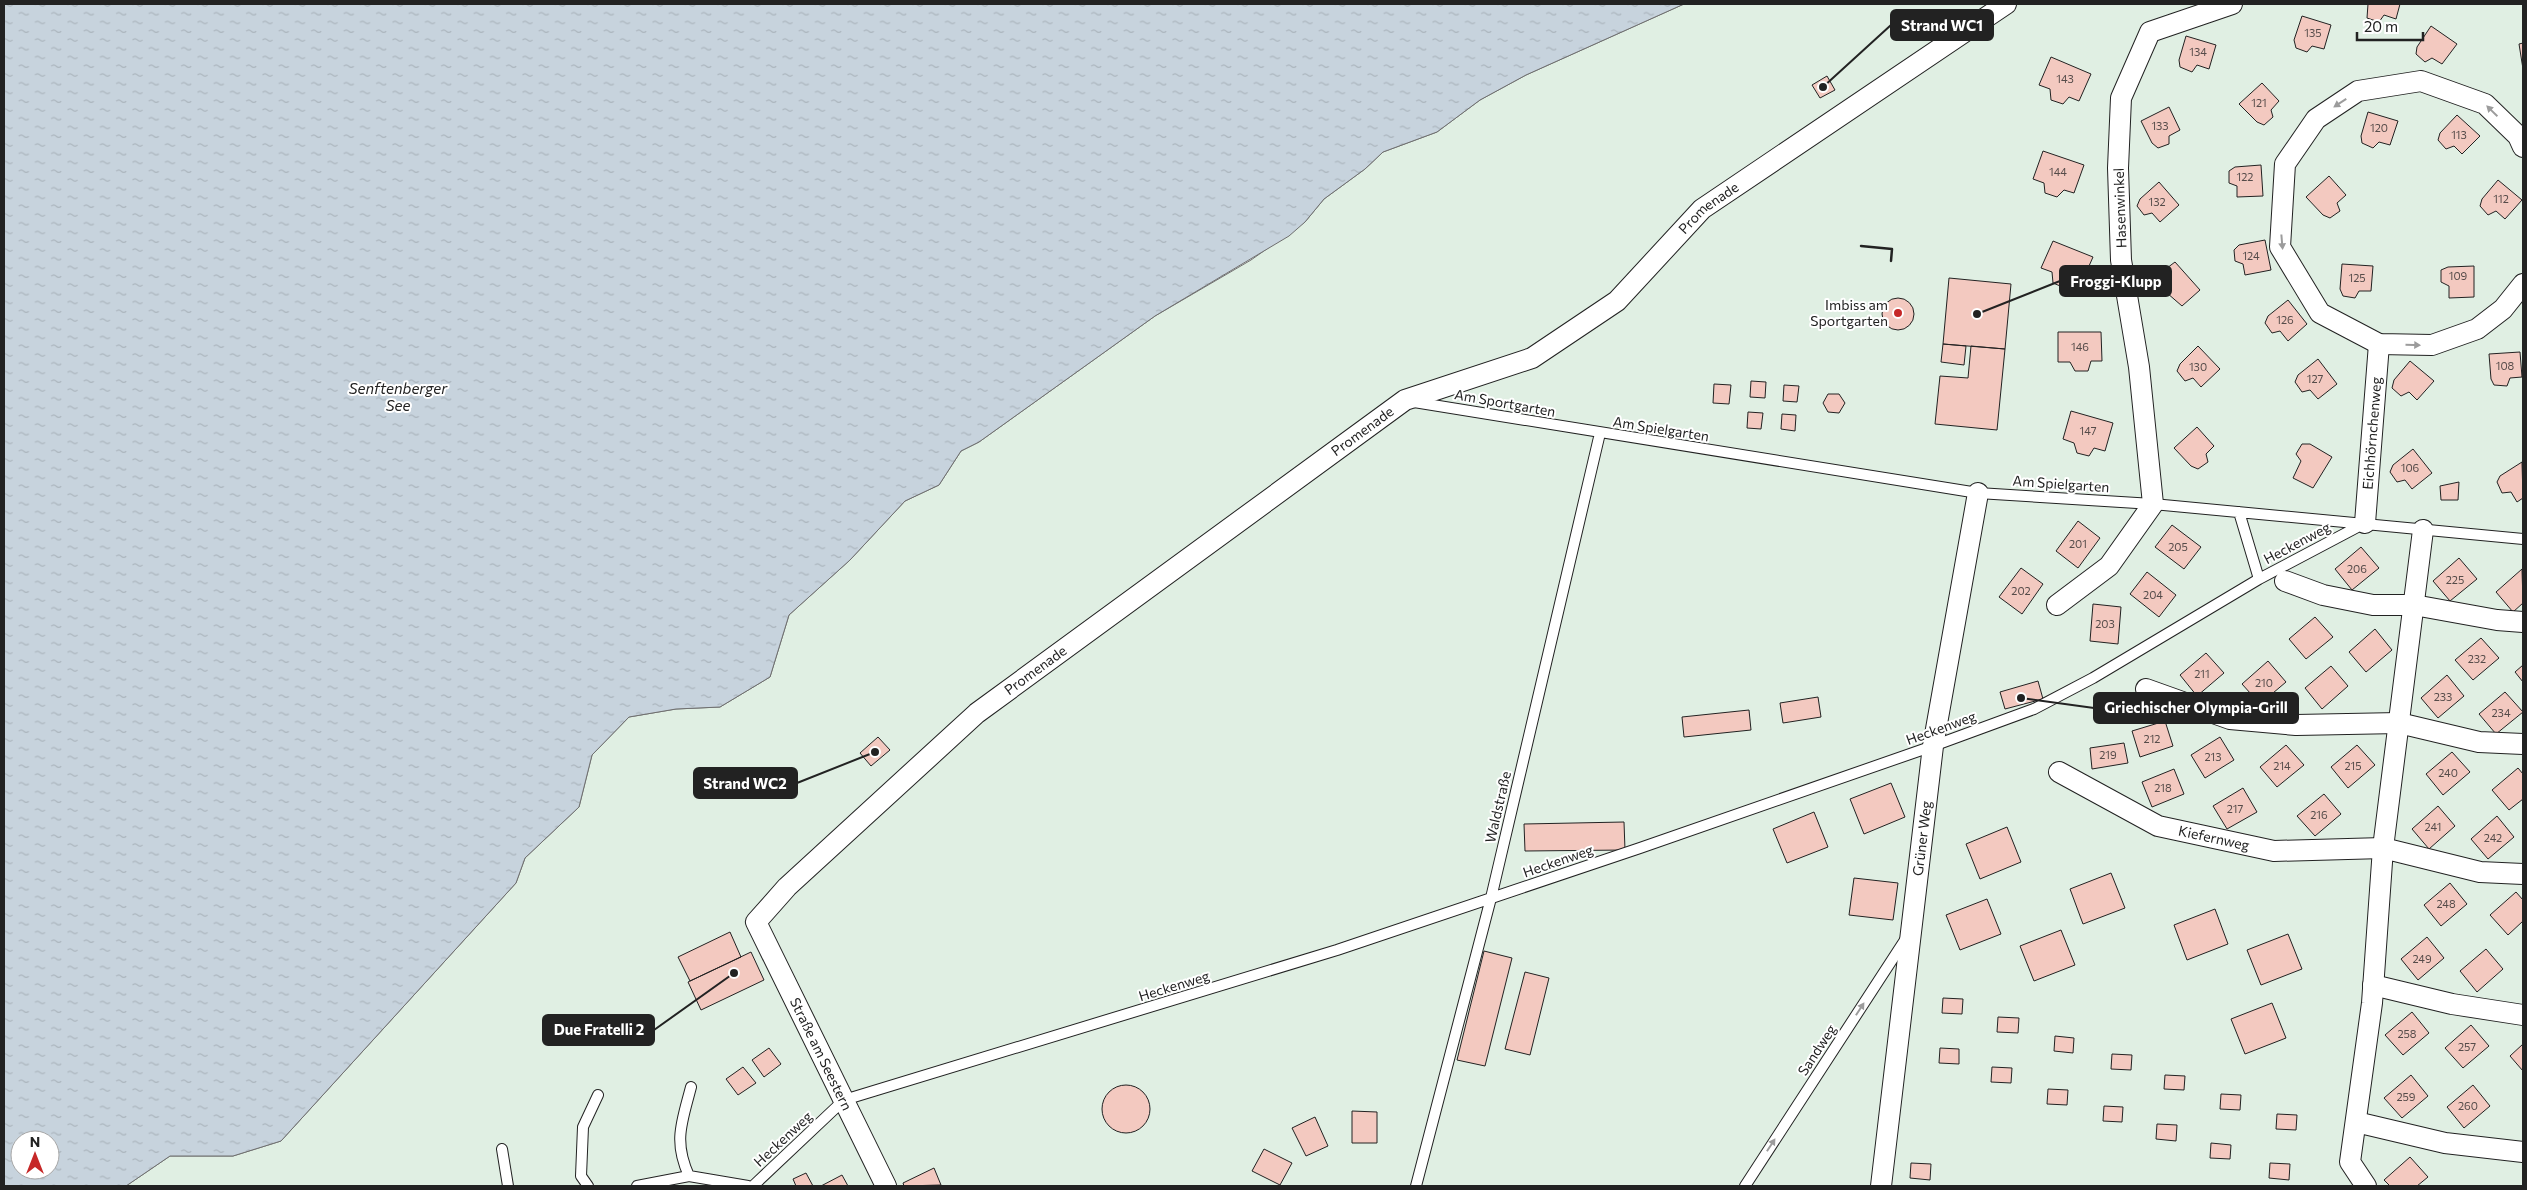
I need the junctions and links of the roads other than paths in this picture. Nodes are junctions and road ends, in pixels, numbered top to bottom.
1 (2006, 4) edge
2 (2232, 4) edge
3 (2523, 147) edge
4 (2523, 284) edge
5 (2379, 344) junction
6 (1405, 400) junction
7 (1600, 433) junction
8 (1978, 493) junction
9 (2153, 504) junction
10 (2239, 512) junction
11 (2365, 523) junction
12 (2423, 530) junction
13 (2523, 539) edge
14 (2258, 579) junction
15 (2285, 580) dead end
16 (2057, 605) dead end
17 (2414, 605) junction
18 (2523, 622) edge
19 (2146, 689) dead end
20 (2399, 722) junction
21 (2523, 744) edge
22 (1933, 746) junction
23 (2058, 772) dead end
24 (2383, 848) junction
25 (2523, 874) edge
26 (1490, 898) junction
27 (756, 922) joint
28 (1913, 929) junction
29 (2373, 985) junction
30 (2523, 1015) edge
31 (692, 1087) dead end
32 (598, 1094) dead end
33 (844, 1100) junction
34 (2356, 1122) junction
35 (502, 1149) dead end
36 (2523, 1152) edge
37 (689, 1176) junction
38 (508, 1186) edge
39 (588, 1186) edge
40 (637, 1186) edge
41 (748, 1186) edge
42 (753, 1186) edge
43 (886, 1186) edge
44 (1416, 1186) edge
45 (1745, 1186) edge
46 (1881, 1186) edge
47 (2366, 1186) edge

1 - 6 street, Promenade
2 - 9 street, Hasenwinkel
3 -> 5 street
5 -> 4 street
5 - 11 street, Eichhörnchenweg
6 - 7 lane, Am Sportgarten
6 - 27 street, Promenade
7 - 8 lane, Am Spielgarten
7 - 26 lane, Waldstraße
8 - 9 lane, Am Spielgarten
8 - 22 street, Grüner Weg
9 - 10 lane, Am Spielgarten
9 - 16 street
10 - 11 lane, Am Spielgarten
10 - 14 lane
11 - 12 lane, Am Spielgarten
11 - 14 lane, Heckenweg
12 - 13 lane, Am Spielgarten
12 - 17 street
14 - 22 lane, Heckenweg
15 - 17 street
17 - 18 street
17 - 20 street
19 - 20 street
20 - 21 street
20 - 24 street
22 - 26 lane, Heckenweg
22 - 28 street, Grüner Weg
23 - 24 street, Kiefernweg
24 - 25 street, Kiefernweg
24 - 29 street
26 - 33 lane, Heckenweg
26 - 44 lane, Waldstraße
27 - 33 street, Straße am Seestern
45 -> 28 lane, Sandweg
28 - 46 street, Grüner Weg
29 - 30 street
29 - 34 street
31 - 37 lane
32 - 39 lane
33 - 42 lane, Heckenweg
33 - 43 street, Straße am Seestern
34 - 36 street
34 - 47 street
35 - 38 lane
37 - 40 lane
37 - 41 lane

